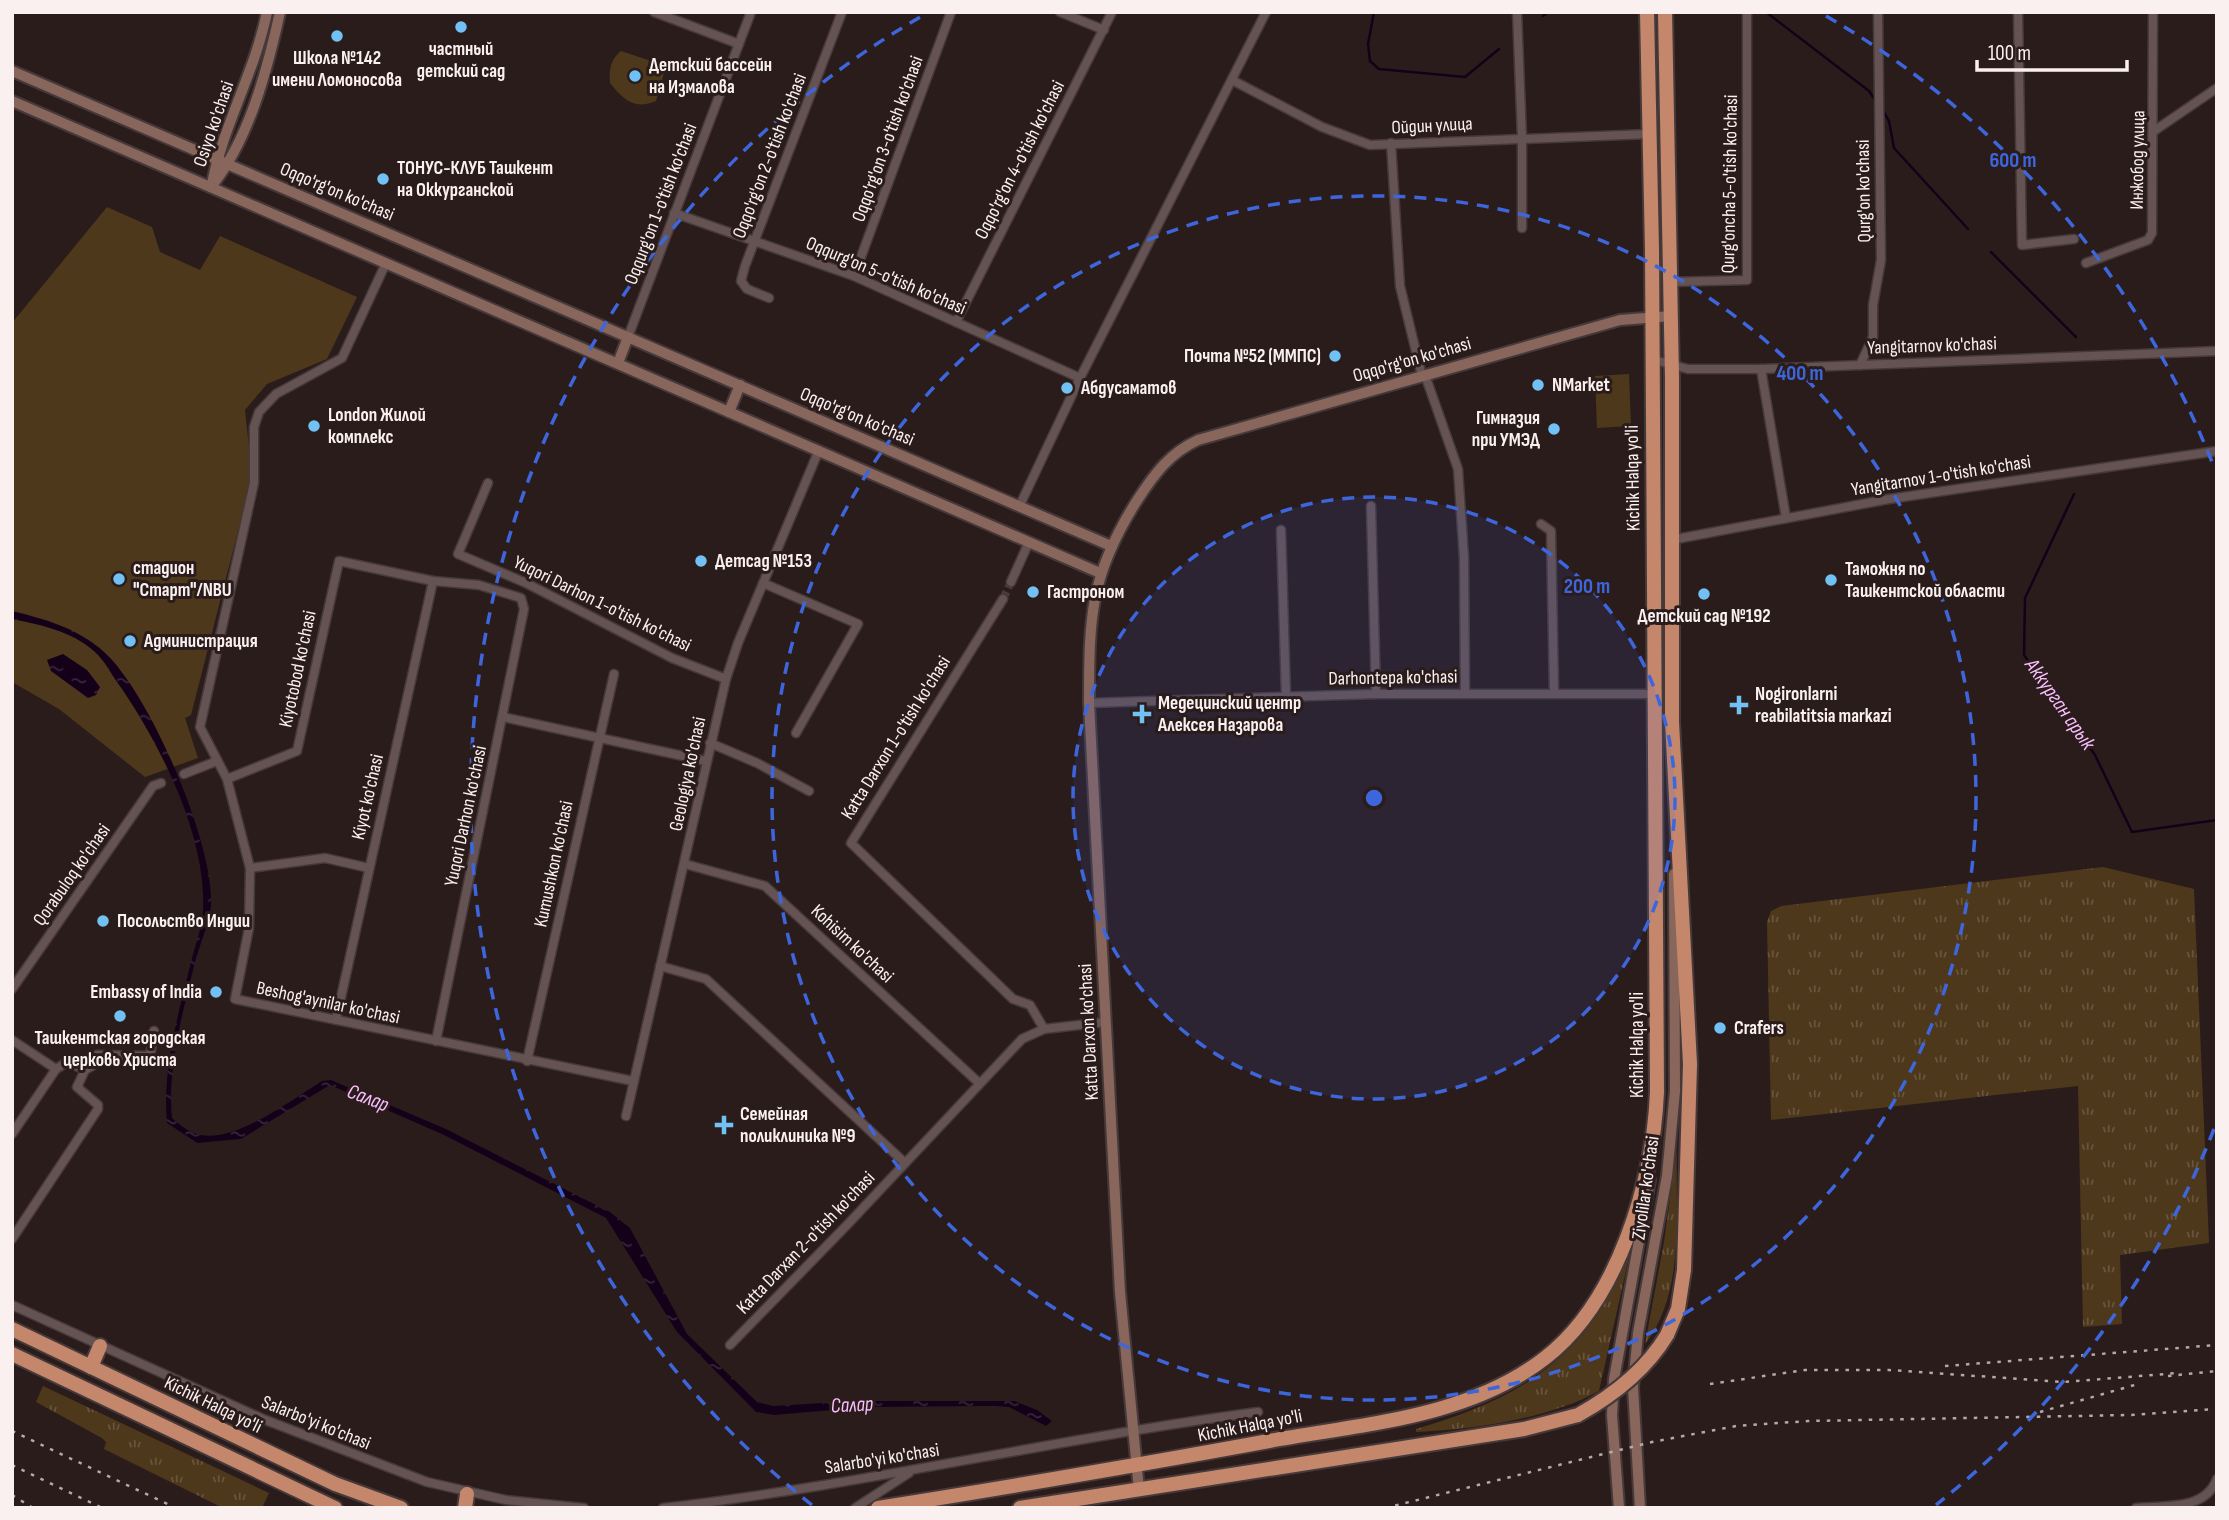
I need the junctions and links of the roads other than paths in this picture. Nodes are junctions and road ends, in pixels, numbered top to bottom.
1 (267, 12) edge
2 (280, 12) edge
3 (654, 12) edge
4 (751, 12) edge
5 (842, 12) edge
6 (951, 12) edge
7 (1060, 12) edge
8 (1112, 12) edge
9 (1266, 12) edge
10 (1517, 12) edge
11 (1647, 12) edge
12 (1665, 12) edge
13 (1747, 12) edge
14 (1878, 12) edge
15 (2018, 12) edge
16 (2153, 12) edge
17 (1104, 30) junction
18 (739, 44) junction
19 (12, 71) edge
20 (1232, 80) junction
21 (2217, 88) edge
22 (12, 101) edge
23 (2154, 131) junction
24 (1648, 134) junction
25 (1522, 138) junction
26 (1391, 143) junction
27 (216, 159) junction
28 (229, 165) junction
29 (211, 187) junction
30 (674, 213) junction
31 (1522, 228) dead end
32 (2074, 239) dead end
33 (755, 241) junction
34 (386, 262) junction
35 (2086, 262) dead end
36 (855, 276) junction
37 (1670, 282) junction
38 (769, 298) dead end
39 (1671, 316) junction
40 (1651, 317) junction
41 (956, 322) junction
42 (628, 337) junction
43 (2217, 351) edge
44 (1651, 359) junction
45 (1672, 362) junction
46 (618, 363) junction
47 (1860, 365) junction
48 (1761, 369) junction
49 (1423, 375) junction
50 (1080, 378) junction
51 (740, 386) junction
52 (729, 412) junction
53 (818, 450) junction
54 (2217, 451) edge
55 (488, 483) dead end
56 (1371, 506) dead end
57 (1019, 507) junction
58 (1786, 519) junction
59 (1541, 524) dead end
60 (1281, 530) dead end
61 (1671, 540) junction
62 (1029, 542) junction
63 (1111, 546) junction
64 (339, 561) joint
65 (1100, 573) junction
66 (433, 581) junction
67 (1012, 582) tunnel mouth
68 (763, 583) junction
69 (521, 598) joint
70 (1003, 599) tunnel mouth
71 (614, 674) dead end
72 (726, 679) junction
73 (1554, 692) junction
74 (1465, 693) junction
75 (1672, 693) junction
76 (1655, 694) junction
77 (1376, 695) junction
78 (1286, 696) junction
79 (1089, 703) junction
80 (503, 717) junction
81 (796, 733) dead end
82 (599, 737) junction
83 (710, 743) junction
84 (1673, 746) junction
85 (217, 761) junction
86 (706, 761) junction
87 (184, 774) dead end
88 (227, 779) junction
89 (161, 783) dead end
90 (810, 790) dead end
91 (685, 864) junction
92 (250, 868) junction
93 (369, 868) junction
94 (660, 966) junction
95 (12, 989) edge
96 (336, 1020) junction
97 (1106, 1022) junction
98 (1044, 1029) junction
99 (154, 1031) dead end
100 (12, 1040) edge
101 (436, 1041) junction
102 (527, 1061) junction
103 (56, 1069) junction
104 (85, 1069) junction
105 (633, 1081) junction
106 (978, 1082) junction
107 (1657, 1108) junction
108 (626, 1116) dead end
109 (12, 1134) edge
110 (905, 1163) junction
111 (12, 1239) edge
112 (12, 1305) edge
113 (12, 1329) edge
114 (730, 1345) dead end
115 (100, 1346) junction
116 (12, 1354) edge
117 (91, 1367) junction
118 (1258, 1412) dead end
119 (1133, 1431) junction
120 (1137, 1467) junction
121 (914, 1470) junction
122 (2217, 1479) edge
123 (1139, 1490) junction
124 (466, 1501) edge
125 (335, 1508) edge
126 (401, 1508) edge
127 (584, 1508) edge
128 (663, 1508) edge
129 (855, 1508) edge
130 (878, 1508) edge
131 (1020, 1508) edge
132 (1619, 1508) edge
133 (1640, 1508) edge
134 (2136, 1508) edge

1 - 27 main road, Osiyo ko'chasi
2 - 28 main road, Osiyo ko'chasi
3 - 18 street
4 - 18 street, Oqqurg'on 1-o'tish ko'chasi
5 - 33 street, Oqqo'rg'on 2-o'tish ko'chasi
6 - 36 street, Oqqo'rg'on 3-o'tish ko'chasi
7 - 17 street
8 - 17 street, Oqqo'rg'on 4-o'tish ko'chasi
9 - 20 street
10 - 25 street
11 - 24 highway, Kichik Halqa yo'li
12 - 37 highway, Kichik Halqa yo'li
13 - 37 street, Qurg'oncha 5-o'tish ko'chasi
14 - 47 street, Qurg'on ko'chasi
15 - 32 street
16 - 23 street, Инжобод улица
17 - 41 street, Oqqo'rg'on 4-o'tish ko'chasi
18 - 30 street, Oqqurg'on 1-o'tish ko'chasi
19 - 27 main road, Oqqo'rg'on ko'chasi
20 - 26 street, Ойдин улица
20 - 50 street
21 - 23 street
22 - 29 main road
23 - 35 street, Инжобод улица
24 - 25 street, Ойдин улица
24 - 40 highway, Kichik Halqa yo'li
25 - 26 street, Ойдин улица
25 - 31 street
26 - 49 street
27 - 28 main road, Oqqo'rg'on ko'chasi
27 - 29 main road, Osiyo ko'chasi
28 - 29 main road, Osiyo ko'chasi
28 - 42 main road, Oqqo'rg'on ko'chasi
29 - 34 main road
30 - 33 street, Oqqurg'on 5-o'tish ko'chasi
30 - 42 street, Oqqurg'on 1-o'tish ko'chasi
33 - 36 street, Oqqurg'on 5-o'tish ko'chasi
33 - 38 street, Oqqo'rg'on 2-o'tish ko'chasi
34 - 46 main road
34 - 85 street, Beshog'aynilar ko'chasi
36 - 41 street, Oqqurg'on 5-o'tish ko'chasi
37 - 39 highway, Kichik Halqa yo'li
39 - 40 main road, Oqqo'rg'on ko'chasi
39 - 45 highway, Kichik Halqa yo'li
40 - 44 highway, Kichik Halqa yo'li
40 - 49 main road, Oqqo'rg'on ko'chasi
41 - 50 street, Oqqurg'on 5-o'tish ko'chasi
42 - 46 main road
42 - 51 main road, Oqqo'rg'on ko'chasi
43 - 47 street, Yangitarnov ko'chasi
44 - 45 street, Yangitarnov ko'chasi
44 - 76 highway, Kichik Halqa yo'li
45 - 48 street, Yangitarnov ko'chasi
45 - 61 highway, Kichik Halqa yo'li
46 - 52 main road
47 - 48 street, Yangitarnov ko'chasi
48 - 58 street
49 - 63 main road, Oqqo'rg'on ko'chasi
49 - 74 street
50 - 57 street
51 - 52 main road
51 - 57 main road, Oqqo'rg'on ko'chasi
52 - 53 main road
53 - 62 main road
53 - 68 street, Geologiya ko'chasi
54 - 58 street, Yangitarnov 1-o'tish ko'chasi
55 - 72 street, Yuqori Darhon 1-o'tish ko'chasi
56 - 77 street
57 - 63 main road, Oqqo'rg'on ko'chasi
58 - 61 street, Yangitarnov 1-o'tish ko'chasi
59 - 73 street
60 - 78 street
61 - 75 highway, Kichik Halqa yo'li
62 - 65 main road
62 - 67 street
63 - 65 main road, Katta Darxon ko'chasi
64 - 66 street, Yuqori Darhon 1-o'tish ko'chasi
64 - 88 street, Kiyotobod ko'chasi
65 - 79 main road, Katta Darxon ko'chasi
66 - 69 street, Yuqori Darhon 1-o'tish ko'chasi
66 - 93 street, Kiyot ko'chasi
68 - 72 street, Geologiya ko'chasi
68 - 81 street
69 - 80 street, Yuqori Darhon ko'chasi
70 - 98 street, Katta Darxon 1-o'tish ko'chasi
71 - 82 street, Kumushkon ko'chasi
72 - 83 street, Geologiya ko'chasi
73 - 74 street, Darhontepa ko'chasi
73 - 76 street, Darhontepa ko'chasi
74 - 77 street, Darhontepa ko'chasi
75 - 76 highway
75 - 84 highway, Kichik Halqa yo'li
76 - 107 highway, Kichik Halqa yo'li
77 - 78 street, Darhontepa ko'chasi
78 - 79 street, Darhontepa ko'chasi
79 - 97 main road, Katta Darxon ko'chasi
80 - 82 street
80 - 101 street, Yuqori Darhon ko'chasi
82 - 86 street
82 - 102 street, Kumushkon ko'chasi
83 - 86 street, Geologiya ko'chasi
83 - 90 street
84 - 123 highway, Kichik Halqa yo'li, bridge
84 - 133 main road, Ziyolilar ko'chasi
85 - 87 street
85 - 88 street, Beshog'aynilar ko'chasi
86 - 91 street, Geologiya ko'chasi
88 - 92 street, Beshog'aynilar ko'chasi
89 - 95 street, Qorabuloq ko'chasi
91 - 94 street, Geologiya ko'chasi
91 - 106 street, Kohisim ko'chasi
92 - 93 street
92 - 96 street, Beshog'aynilar ko'chasi
93 - 96 street, Kiyot ko'chasi
94 - 105 street, Geologiya ko'chasi
94 - 110 street
96 - 101 street, Beshog'aynilar ko'chasi
97 - 98 street, Katta Darxan 2-o'tish ko'chasi
97 - 119 main road, Katta Darxon ko'chasi
98 - 106 street, Katta Darxan 2-o'tish ko'chasi
99 - 104 street
100 - 103 street
101 - 102 street, Beshog'aynilar ko'chasi
102 - 105 street, Beshog'aynilar ko'chasi
103 - 104 street
103 - 109 street
104 - 111 street
105 - 108 street, Geologiya ko'chasi
106 - 110 street, Katta Darxan 2-o'tish ko'chasi
107 - 120 highway, Kichik Halqa yo'li
107 - 132 main road, Ziyolilar ko'chasi
110 - 114 street, Katta Darxan 2-o'tish ko'chasi
112 - 115 street, Salarbo'yi ko'chasi
113 - 117 highway, Kichik Halqa yo'li
115 - 117 highway
115 - 124 street, Salarbo'yi ko'chasi
116 - 125 highway
117 - 126 highway, Kichik Halqa yo'li
118 - 119 street, Salarbo'yi ko'chasi
119 - 120 main road, Katta Darxon ko'chasi
119 - 121 street, Salarbo'yi ko'chasi
120 - 123 main road, Katta Darxon ko'chasi
120 - 130 highway, Kichik Halqa yo'li
121 - 128 street, Salarbo'yi ko'chasi
121 - 129 street
122 - 134 street
123 - 131 highway, Kichik Halqa yo'li
124 - 127 street, Salarbo'yi ko'chasi

